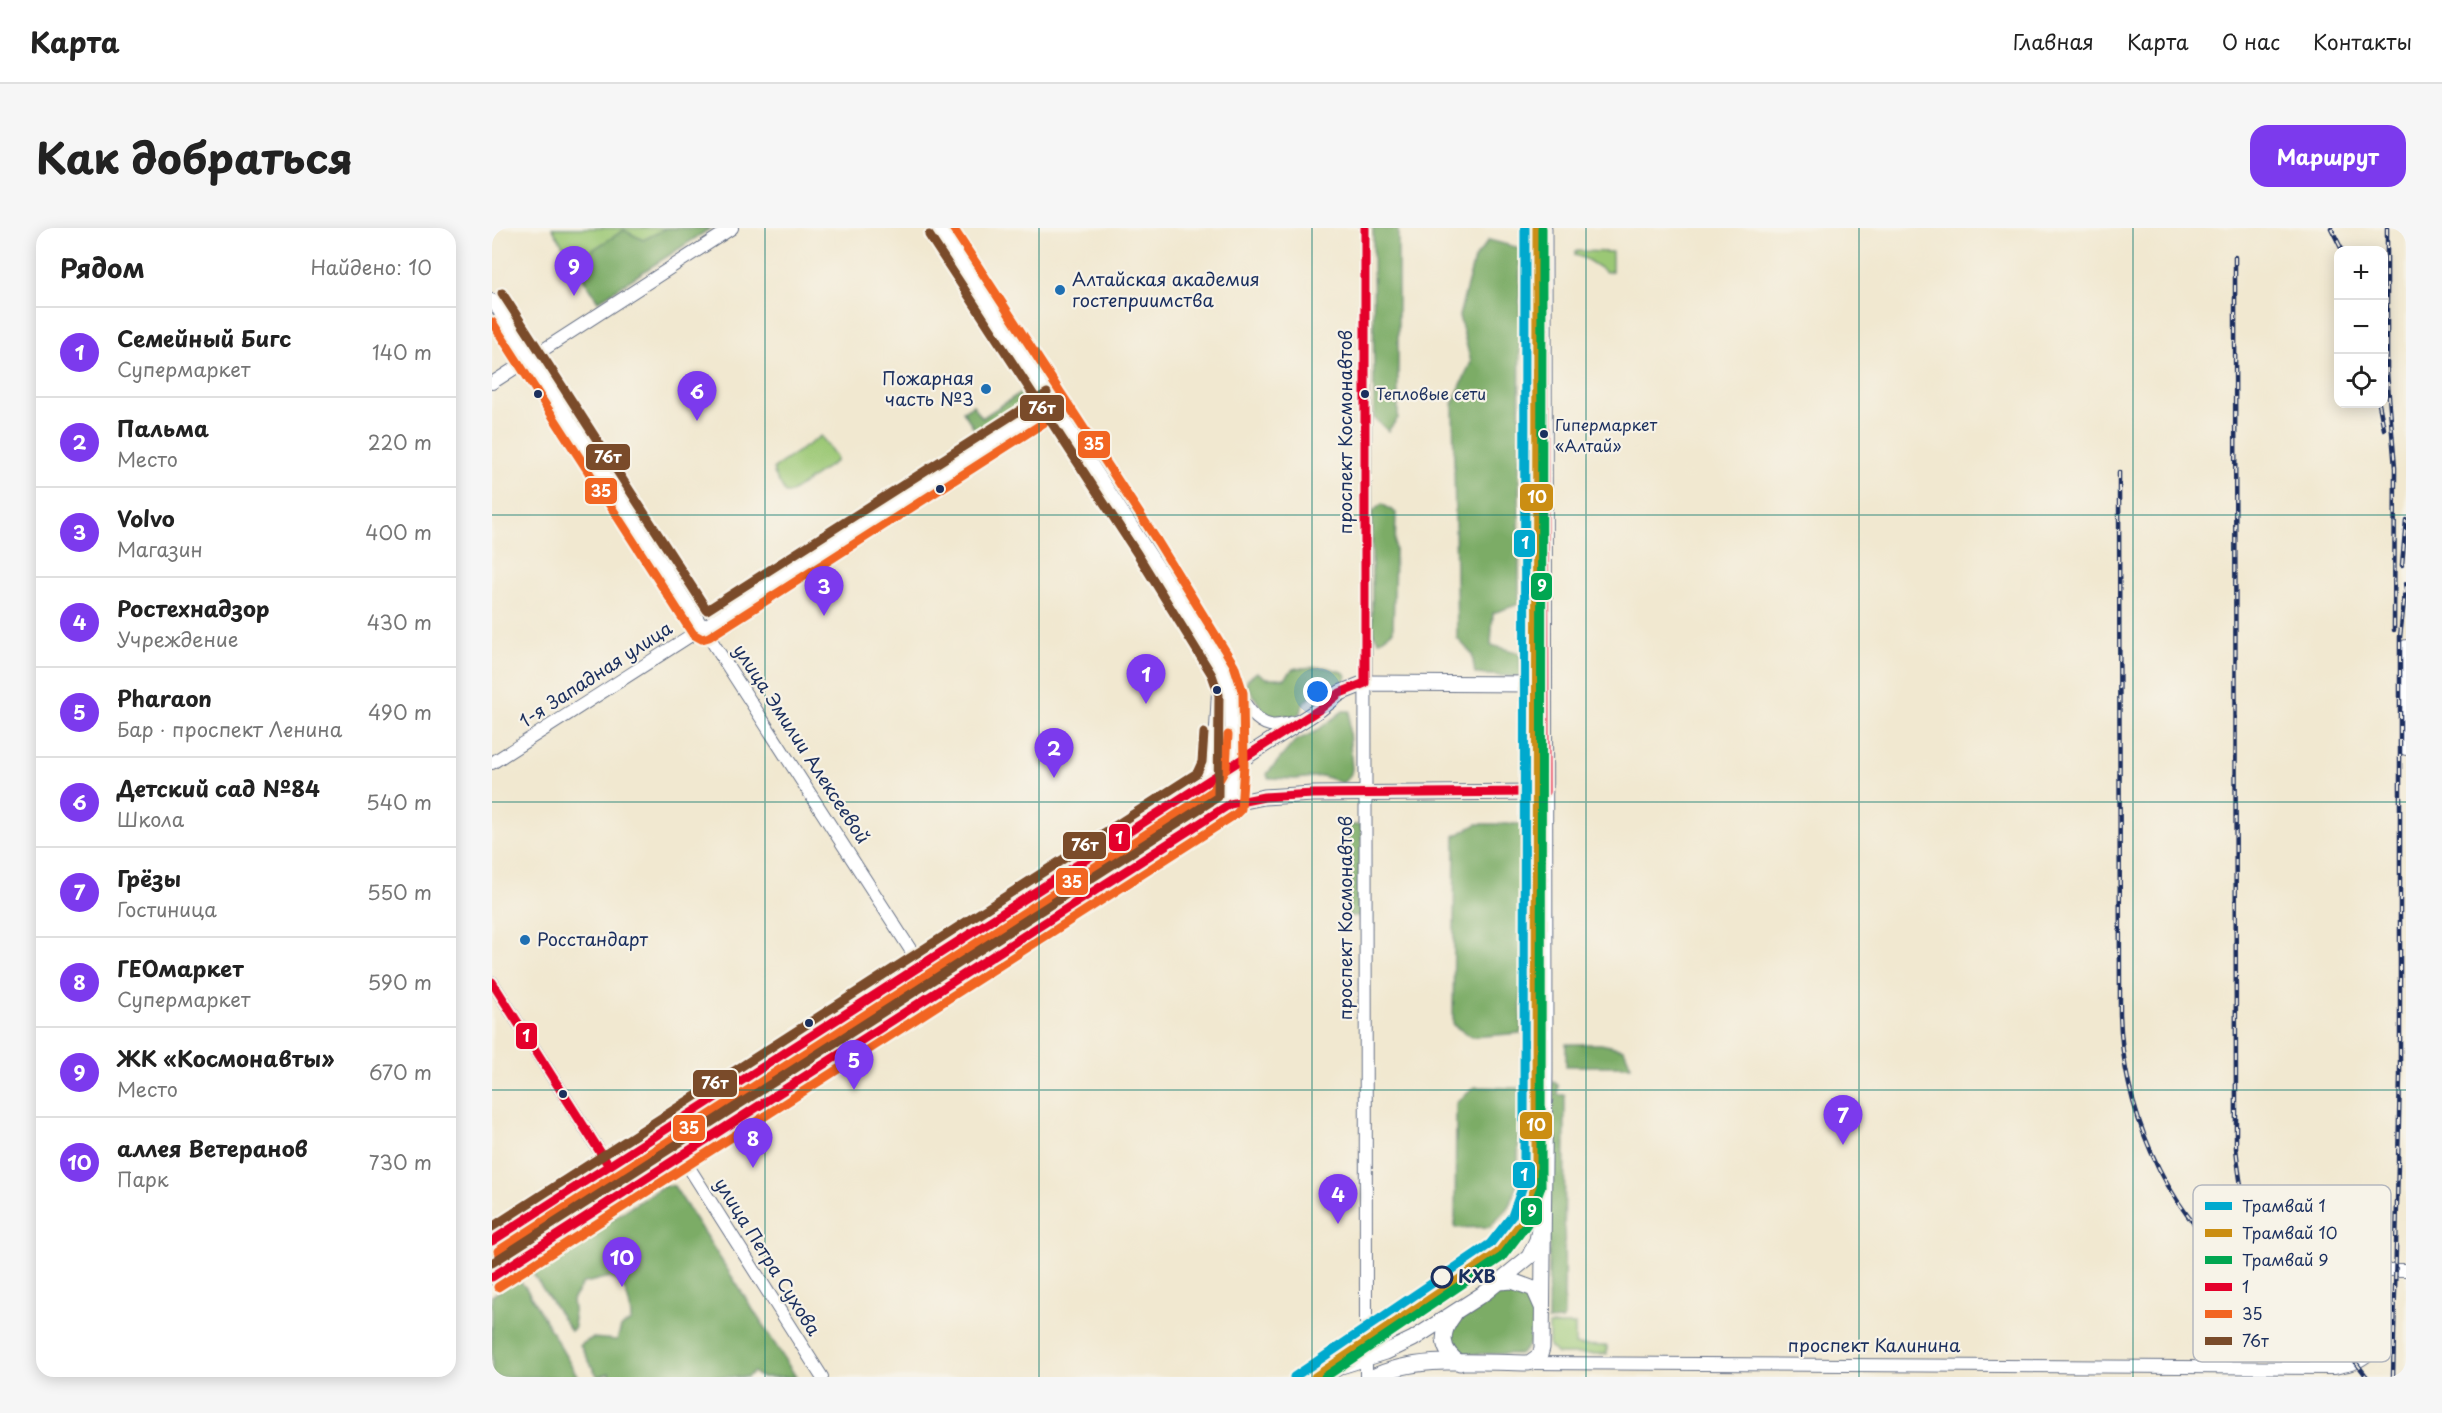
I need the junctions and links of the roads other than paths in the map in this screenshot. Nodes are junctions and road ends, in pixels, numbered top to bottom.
1 (732, 228) edge
2 (939, 228) edge
3 (1365, 228) edge
4 (1544, 228) edge
5 (492, 300) edge
6 (529, 359) junction
7 (492, 383) edge
8 (1053, 404) junction
9 (704, 627) junction
10 (2406, 646) edge
11 (1213, 652) junction
12 (1223, 669) junction
13 (1365, 683) junction
14 (1544, 684) junction
15 (1305, 719) junction
16 (2406, 749) edge
17 (492, 763) edge
18 (1232, 765) junction
19 (1207, 782) junction
20 (1545, 792) junction
21 (1365, 794) junction
22 (1230, 804) junction
23 (921, 966) junction
24 (492, 982) edge
25 (744, 1079) junction
26 (760, 1105) junction
27 (681, 1155) junction
28 (609, 1166) junction
29 (1544, 1203) junction
30 (540, 1210) junction
31 (555, 1236) junction
32 (492, 1241) edge
33 (492, 1277) edge
34 (1500, 1282) junction
35 (1457, 1310) junction
36 (1543, 1310) junction
37 (1366, 1357) junction
38 (2357, 1362) edge
39 (1460, 1363) junction
40 (1529, 1363) junction
41 (822, 1377) edge
42 (1322, 1377) edge
43 (1366, 1377) edge
44 (1373, 1377) edge

1 - 6 street
2 - 8 street
3 - 13 street, проспект Космонавтов
4 - 14 main road
5 - 6 street, улица Эмилии Алексеевой
6 - 7 street
6 - 9 street, улица Эмилии Алексеевой
8 - 9 street, 1-я Западная улица
8 - 11 street
9 - 17 street, 1-я Западная улица
9 - 23 street, улица Эмилии Алексеевой
10 - 16 street
11 - 12 street
11 - 19 street
12 - 15 street
12 - 18 street
13 - 14 main road
13 - 15 main road
13 - 21 street, проспект Космонавтов
14 - 20 main road
15 - 18 main road
18 - 19 main road
18 - 22 street
19 - 22 street
19 - 23 main road
20 - 21 main road
20 - 29 main road
21 - 22 main road
21 - 37 street, проспект Космонавтов
22 - 26 main road
23 - 25 main road
24 - 28 street
25 - 26 main road
25 - 28 main road
26 - 27 main road
27 - 31 main road
27 - 41 street, улица Петра Сухова
28 - 30 main road
29 - 34 main road
29 - 36 main road
30 - 31 main road
30 - 32 main road
31 - 33 main road
34 - 35 main road
34 - 36 main road
35 - 37 main road
35 - 39 main road
36 - 40 main road
37 - 42 main road
37 - 43 street, проспект Космонавтов
38 - 40 street, проспект Калинина
39 - 40 main road, проспект Калинина
39 - 44 main road, проспект Калинина

